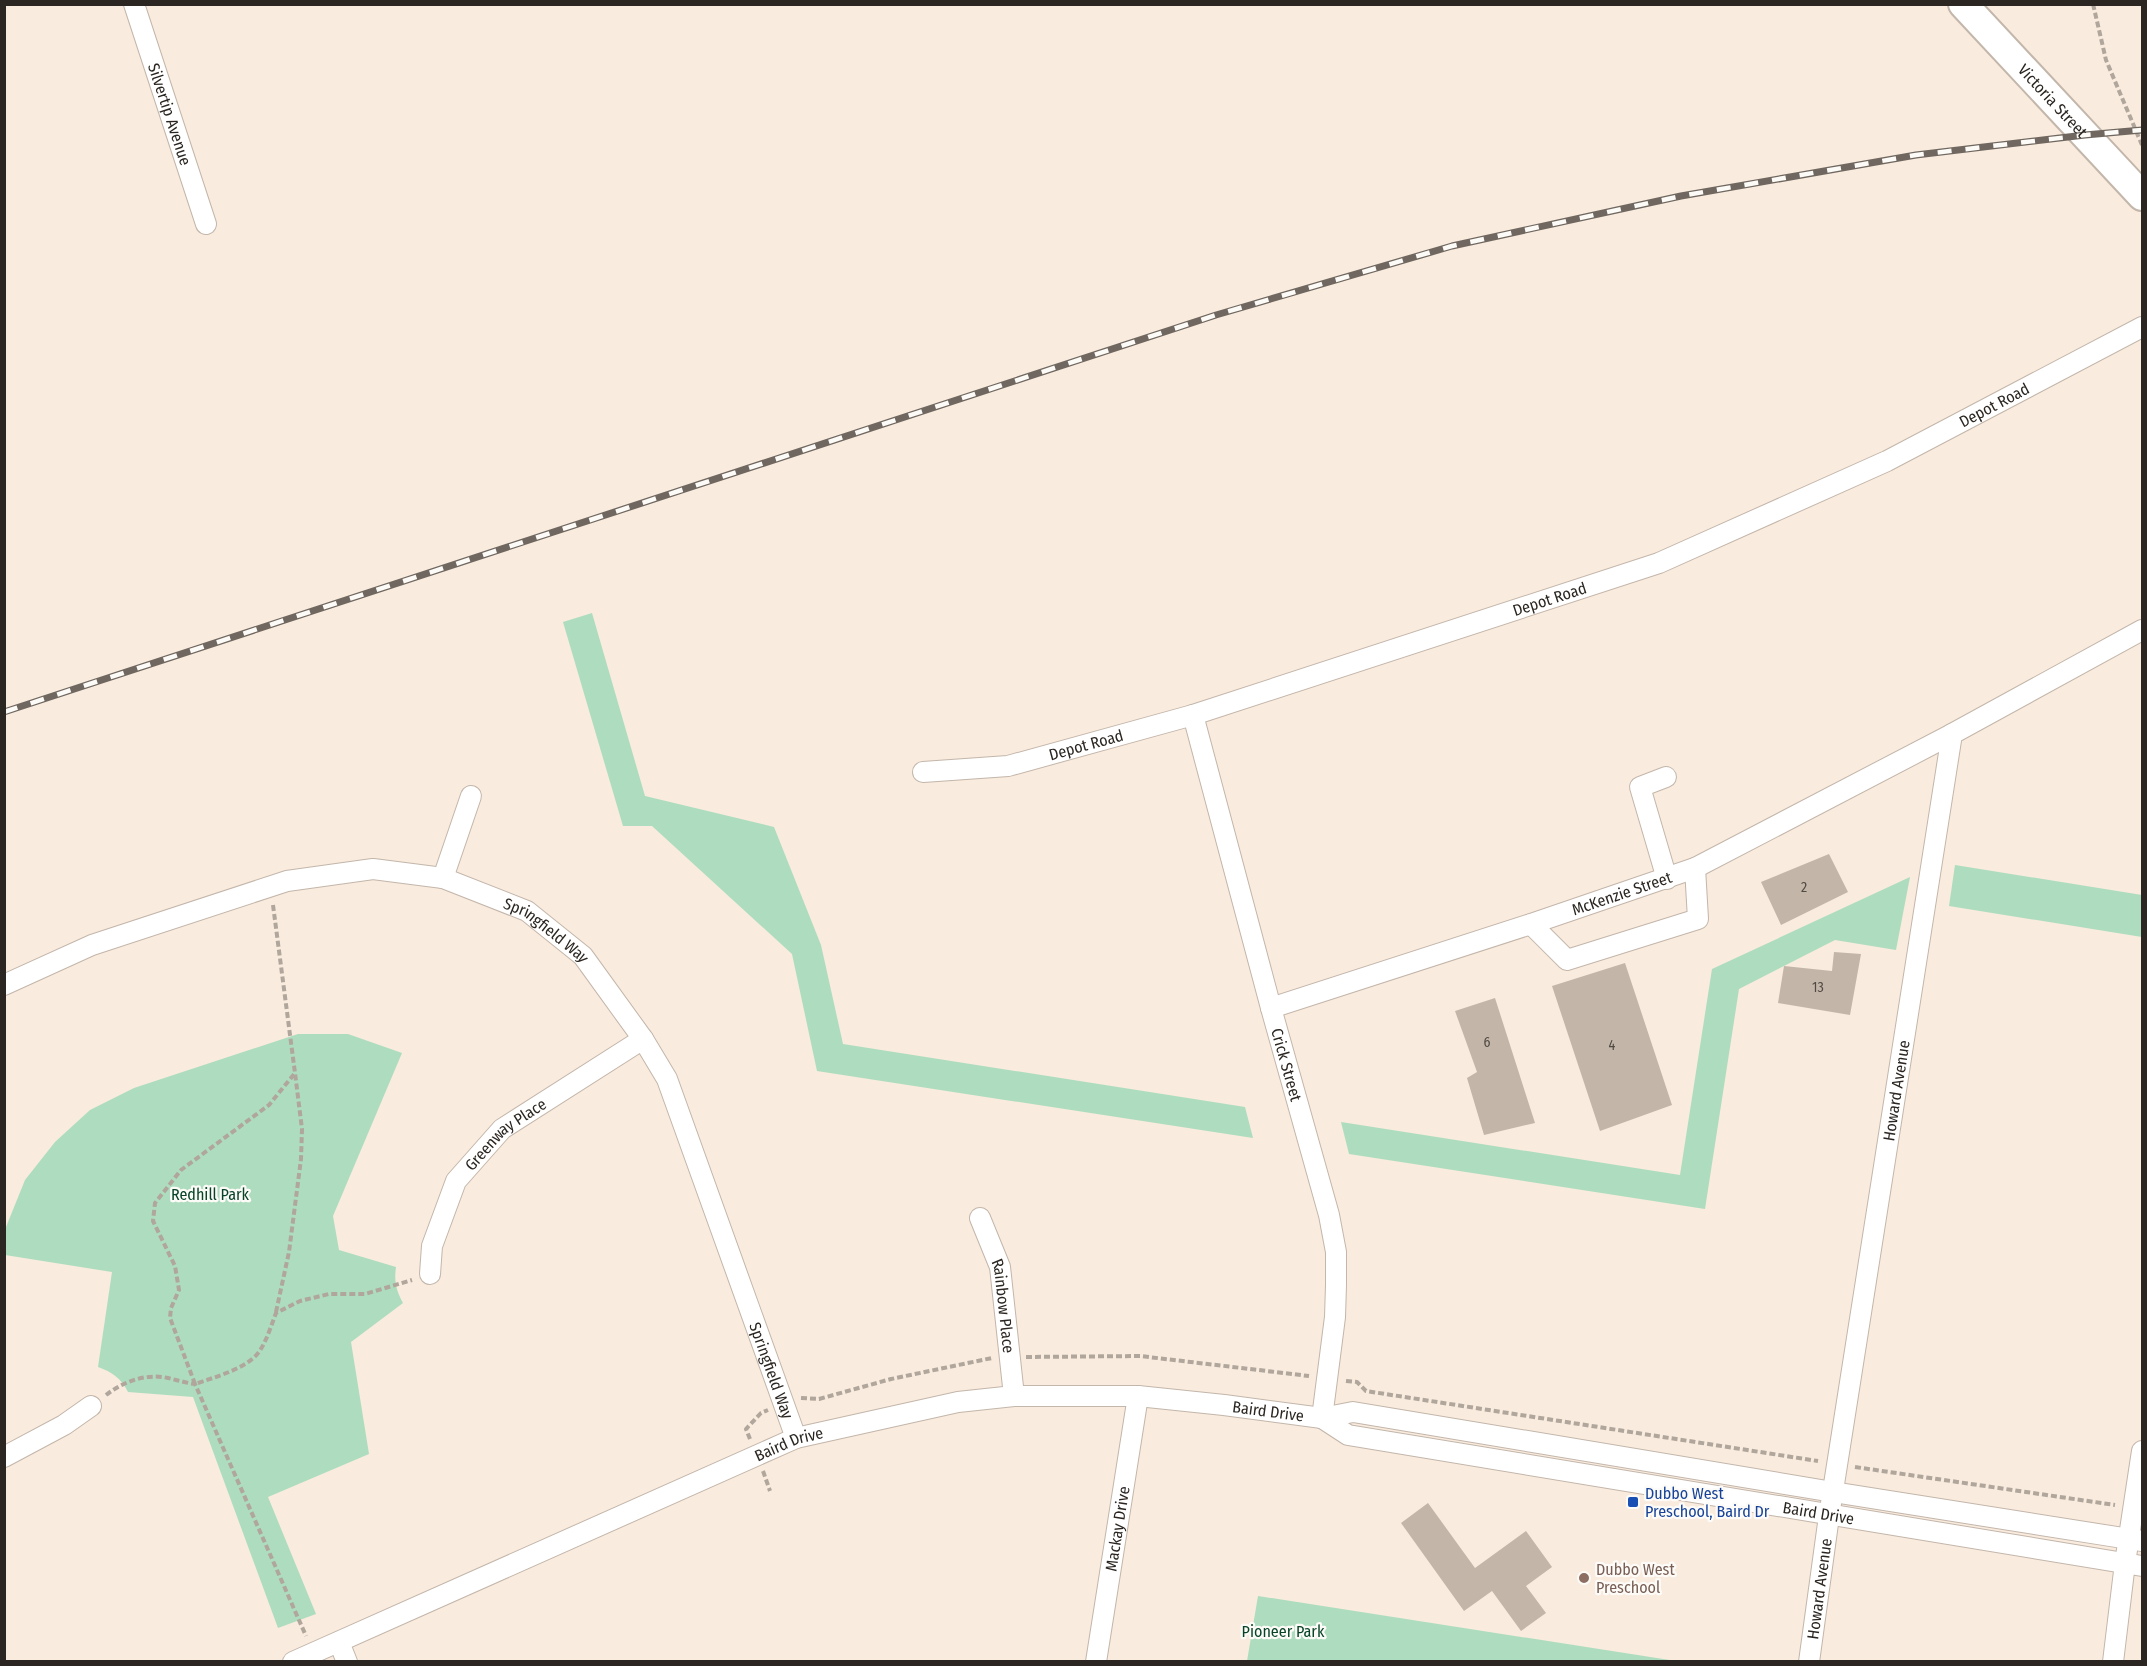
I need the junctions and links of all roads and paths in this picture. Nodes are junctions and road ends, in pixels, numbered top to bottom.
1 (134, 4) edge
2 (1963, 4) edge
3 (2093, 4) edge
4 (2142, 145) edge
5 (2142, 196) edge
6 (206, 224) dead end
7 (2142, 327) edge
8 (2142, 630) edge
9 (1193, 715) junction
10 (1952, 734) junction
11 (923, 771) dead end
12 (1666, 777) dead end
13 (471, 796) dead end
14 (1695, 868) junction
15 (443, 878) junction
16 (1667, 879) junction
17 (271, 886) junction
18 (1531, 924) junction
19 (4, 985) edge
20 (1271, 1008) junction
21 (643, 1039) junction
22 (295, 1072) junction
23 (980, 1218) dead end
24 (430, 1274) joint
25 (276, 1312) junction
26 (195, 1384) junction
27 (1014, 1396) junction
28 (1138, 1396) junction
29 (91, 1406) joint
30 (1322, 1418) junction
31 (796, 1437) junction
32 (2142, 1451) edge
33 (4, 1457) edge
34 (1833, 1492) junction
35 (1829, 1516) junction
36 (2135, 1540) edge
37 (2134, 1564) edge
38 (339, 1642) junction
39 (314, 1652) junction
40 (292, 1662) edge
41 (347, 1662) edge
42 (1096, 1662) edge
43 (1809, 1662) edge
44 (2113, 1662) edge

1 - 6 street, Silvertip Avenue
2 - 5 highway, Victoria Street
3 - 4 path
7 - 9 street, Depot Road
8 - 10 street
9 - 11 street, Depot Road
9 - 20 street, Crick Street
10 - 14 street, McKenzie Street
10 - 34 street, Howard Avenue
12 - 16 street
13 - 15 street
14 - 16 street, McKenzie Street
14 - 18 street
15 - 17 street, Springfield Way
15 - 21 street, Springfield Way
16 - 18 street, McKenzie Street
17 - 19 street, Springfield Way
17 - 22 path
18 - 20 street, McKenzie Street
20 - 30 street, Crick Street
21 - 24 street, Greenway Place
21 - 31 street, Springfield Way
22 - 25 path
22 - 26 path
23 - 27 street, Rainbow Place
24 - 25 path
25 - 26 path
26 - 29 path
26 - 39 path
27 - 28 street, Baird Drive
27 - 31 street, Baird Drive
28 - 30 street, Baird Drive
28 - 42 street, Mackay Drive
29 - 33 street
30 - 34 street, Baird Drive
30 - 35 street, Baird Drive
31 - 38 street, Baird Drive
32 - 36 street
34 - 35 street, Howard Avenue
34 - 36 street, Baird Drive
35 - 37 street, Baird Drive
35 - 43 street, Howard Avenue
36 - 37 street
37 - 44 street
38 - 39 street, Baird Drive
38 - 41 street
39 - 40 street, Baird Drive

